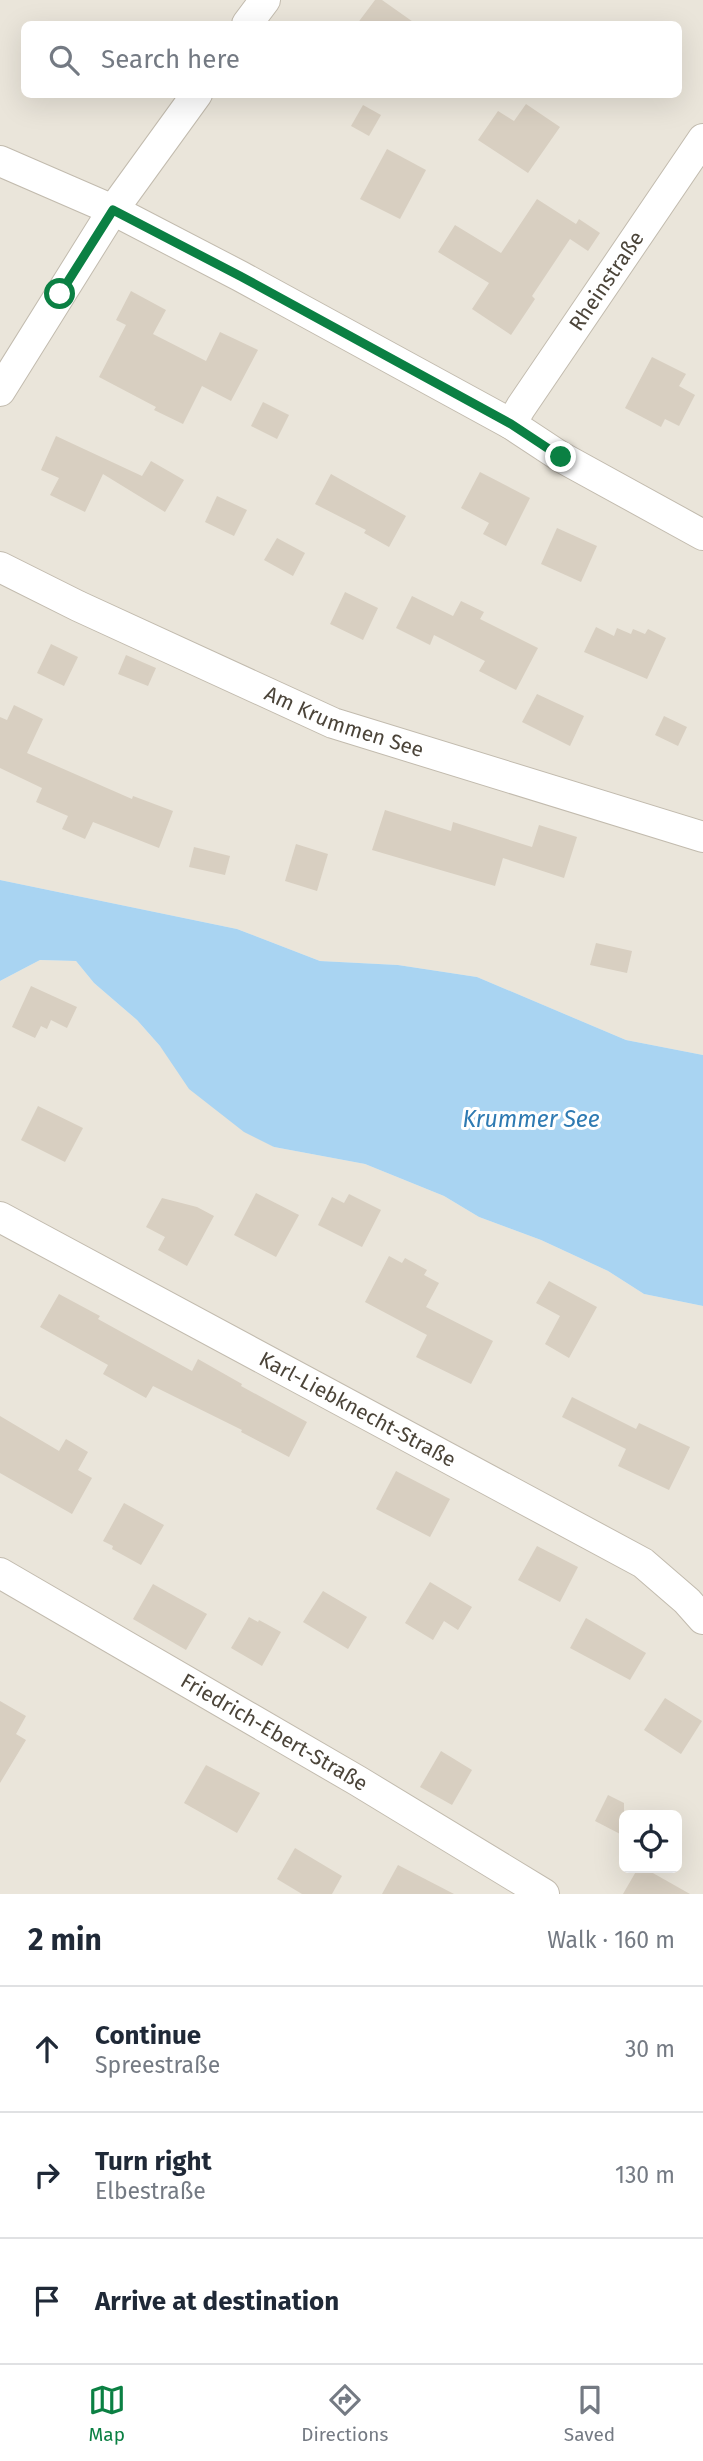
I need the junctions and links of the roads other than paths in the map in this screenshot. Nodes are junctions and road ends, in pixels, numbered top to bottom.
1 (265, 0) edge
2 (249, 21) edge
3 (194, 98) edge
4 (703, 139) edge
5 (0, 161) edge
6 (113, 210) junction
7 (0, 391) edge
8 (511, 424) junction
9 (703, 535) edge
10 (0, 567) edge
11 (703, 837) edge
12 (0, 1217) edge
13 (0, 1573) edge
14 (703, 1619) edge
15 (544, 1894) edge

1 - 2 street
3 - 6 street
4 - 8 street, Rheinstraße
5 - 6 street
6 - 7 street
6 - 8 street
8 - 9 street
10 - 11 street, Am Krummen See
12 - 14 street, Karl-Liebknecht-Straße
13 - 15 street, Friedrich-Ebert-Straße

